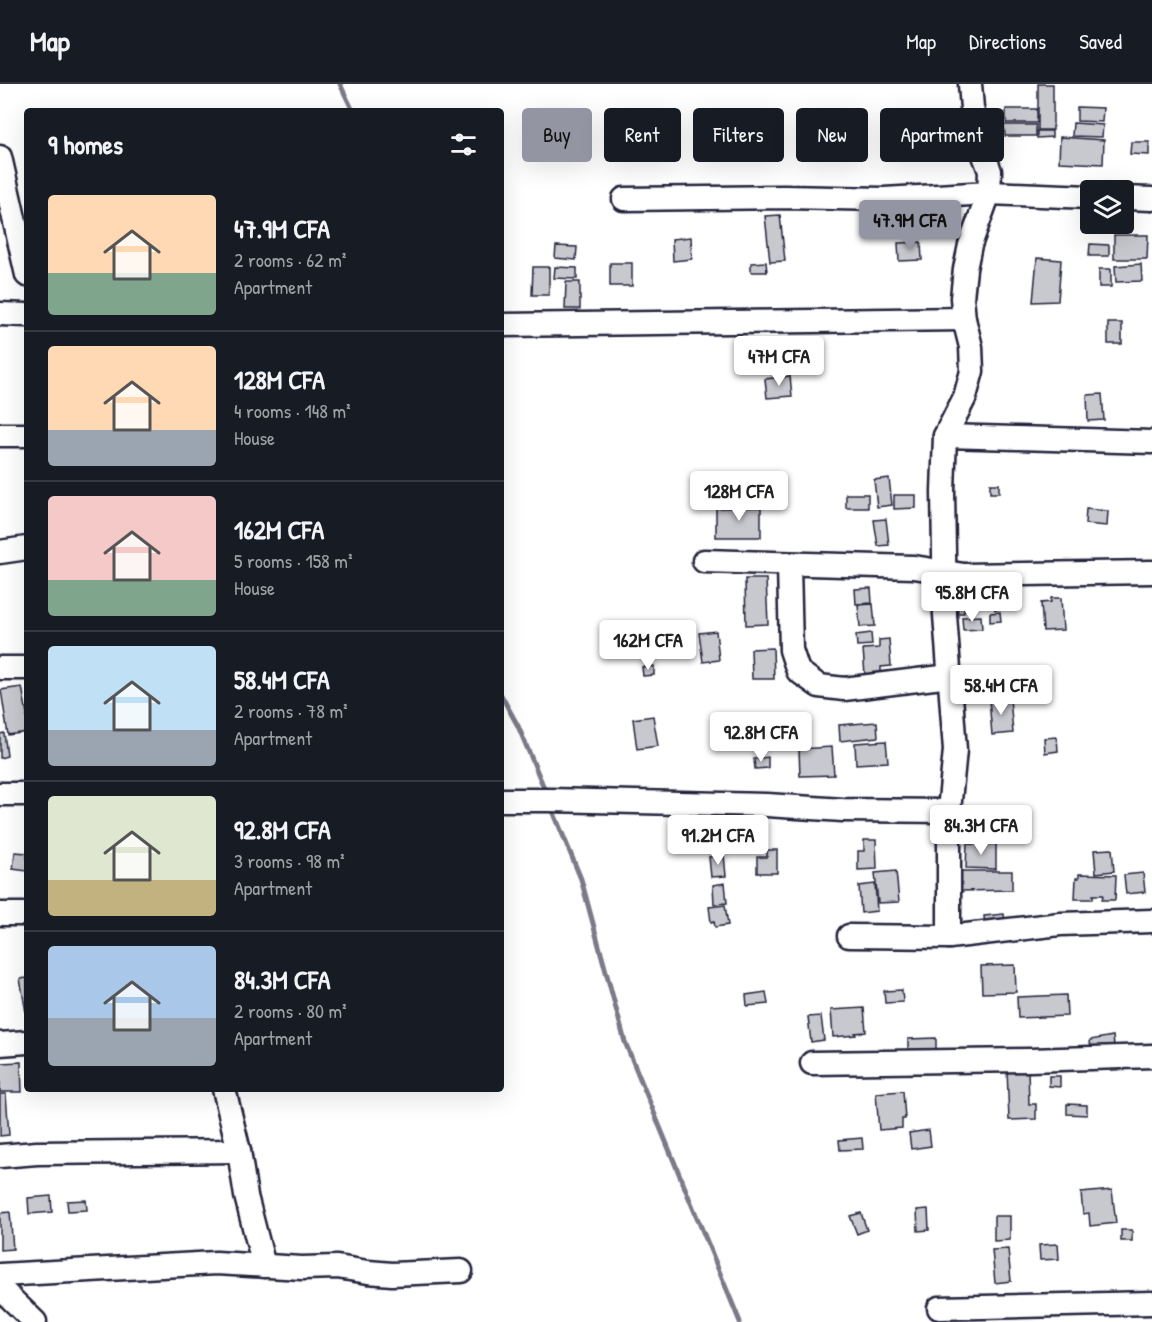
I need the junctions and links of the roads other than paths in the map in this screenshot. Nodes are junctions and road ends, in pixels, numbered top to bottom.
1 (970, 84) edge
2 (2, 171) edge
3 (989, 193) junction
4 (1080, 197) edge
5 (1134, 198) edge
6 (1152, 199) edge
7 (624, 200) dead end
8 (6, 203) edge
9 (24, 264) edge
10 (0, 314) edge
11 (24, 315) edge
12 (964, 319) junction
13 (504, 325) edge
14 (0, 435) edge
15 (24, 435) edge
16 (945, 436) junction
17 (1152, 442) edge
18 (24, 548) edge
19 (0, 552) edge
20 (704, 561) dead end
21 (789, 565) junction
22 (1152, 572) edge
23 (945, 573) junction
24 (0, 668) edge
25 (24, 668) edge
26 (950, 676) junction
27 (0, 794) edge
28 (24, 794) edge
29 (504, 800) edge
30 (949, 811) junction
31 (24, 914) edge
32 (0, 915) edge
33 (1152, 921) edge
34 (849, 936) dead end
35 (949, 937) junction
36 (24, 1042) edge
37 (0, 1044) edge
38 (1152, 1056) edge
39 (812, 1063) dead end
40 (225, 1092) edge
41 (239, 1151) junction
42 (0, 1156) edge
43 (264, 1266) junction
44 (461, 1271) dead end
45 (0, 1275) edge
46 (0, 1288) edge
47 (1152, 1303) edge
48 (939, 1308) dead end
49 (35, 1322) edge

1 - 3 street
2 - 8 street
3 - 4 street
3 - 7 street
3 - 12 street
5 - 6 street
8 - 9 street
10 - 11 street
12 - 13 street
12 - 16 street
14 - 15 street
16 - 17 street
16 - 23 street
18 - 19 street
20 - 21 street
21 - 23 street
21 - 26 street
22 - 23 street
23 - 26 street
24 - 25 street
26 - 30 street
27 - 28 street
29 - 30 street
30 - 35 street
31 - 32 street
33 - 35 street
34 - 35 street
36 - 37 street
38 - 39 street
40 - 41 street
41 - 42 street
41 - 43 street
43 - 44 street
43 - 45 street
46 - 49 street
47 - 48 street

